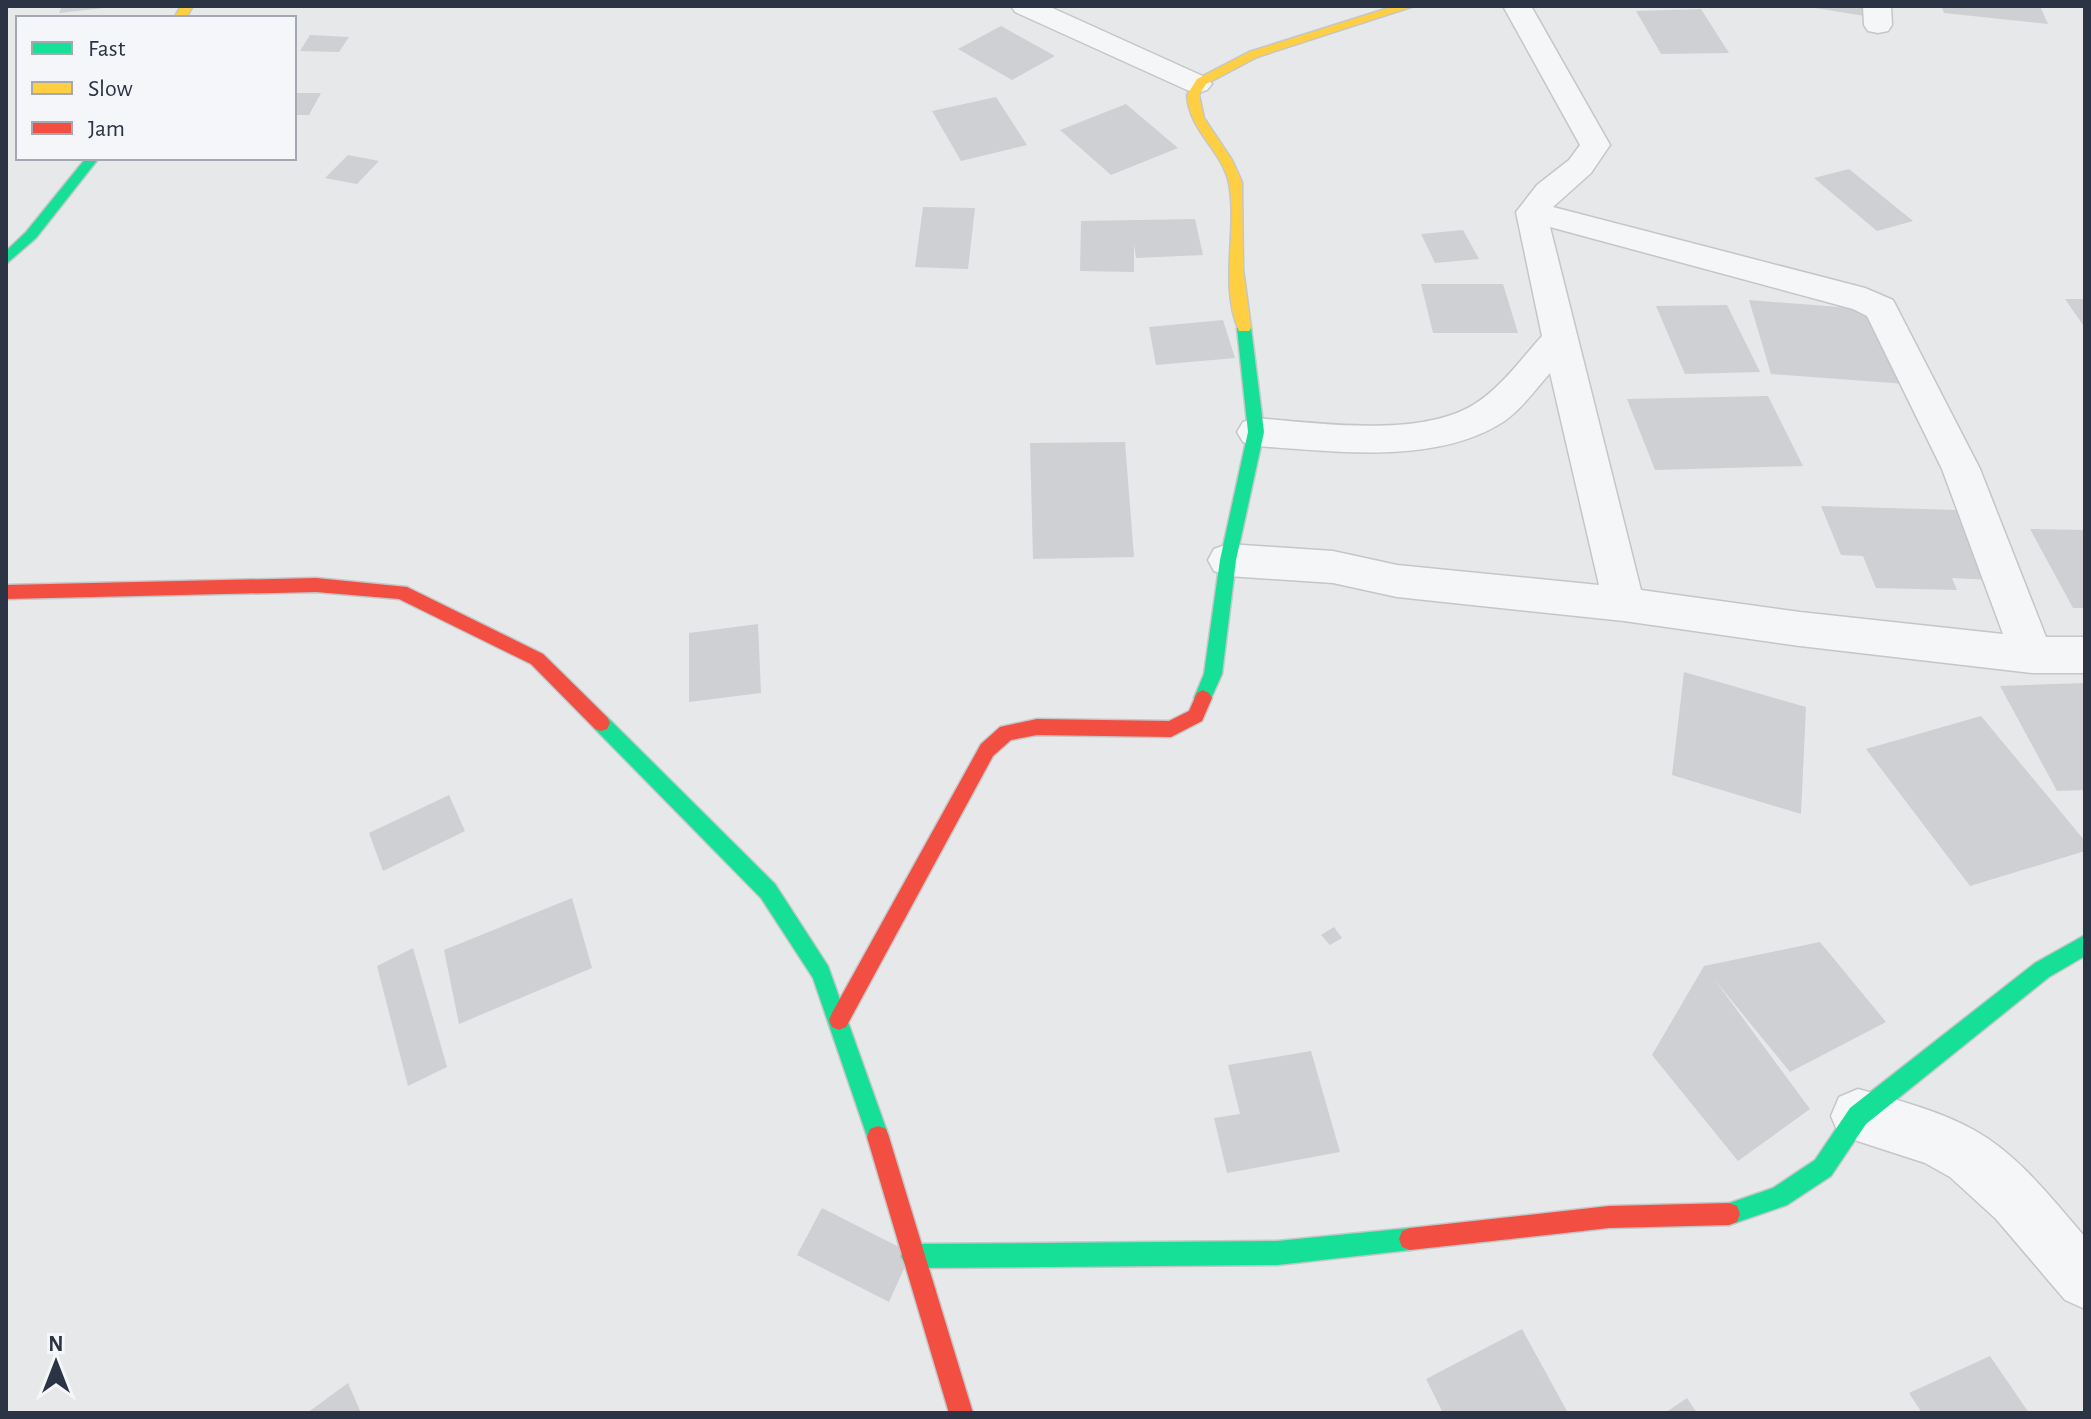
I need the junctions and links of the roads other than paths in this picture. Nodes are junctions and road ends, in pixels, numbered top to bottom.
1 (1025, 6) edge
2 (1408, 6) edge
3 (1517, 6) edge
4 (1197, 84) junction
5 (91, 160) edge
6 (1532, 212) junction
7 (6, 259) edge
8 (1561, 337) junction
9 (1256, 432) junction
10 (1228, 560) junction
11 (6, 592) edge
12 (1624, 604) junction
13 (2032, 655) junction
14 (2085, 655) edge
15 (2085, 945) edge
16 (839, 1020) junction
17 (1858, 1116) junction
18 (913, 1256) junction
19 (2085, 1280) edge
20 (961, 1413) edge

1 - 4 street
2 - 4 street
3 - 6 street
4 - 9 street
5 - 7 street
6 - 8 street
6 - 13 street
8 - 9 street
8 - 12 street
9 - 10 street
10 - 12 street
10 - 16 street
11 - 16 street
12 - 13 street
13 - 14 street
15 - 17 street
16 - 18 street
17 - 18 street
17 - 19 street
18 - 20 street

